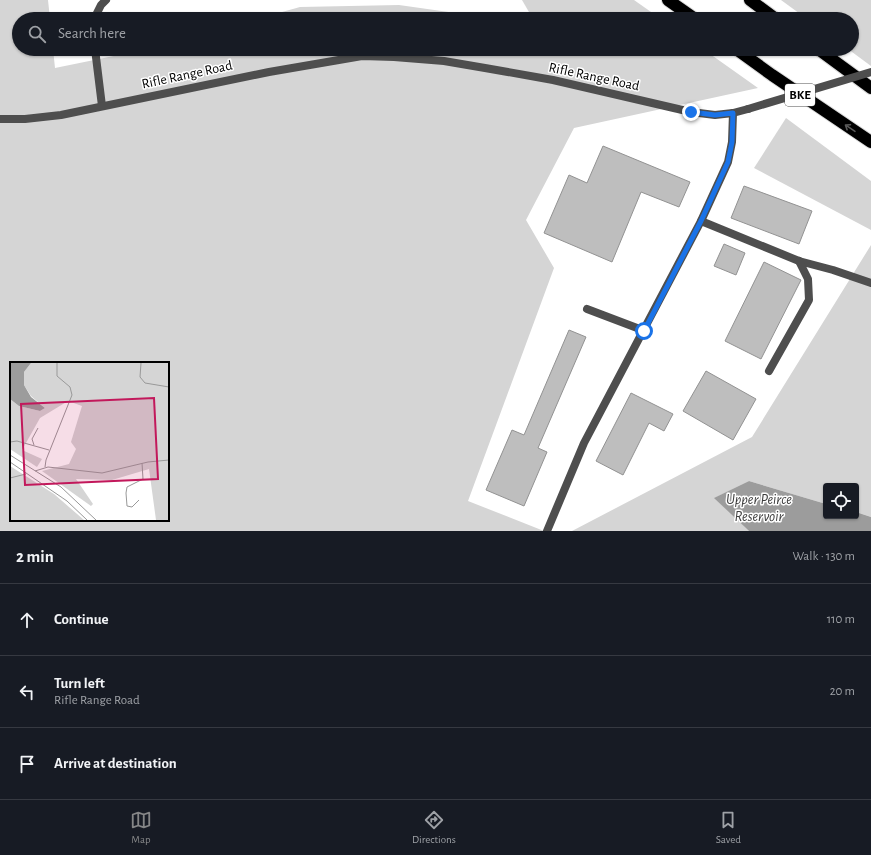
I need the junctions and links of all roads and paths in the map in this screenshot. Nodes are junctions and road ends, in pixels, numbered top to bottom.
1 (106, 0) edge
2 (668, 0) edge
3 (750, 0) edge
4 (97, 12) edge
5 (685, 12) edge
6 (766, 12) edge
7 (96, 56) edge
8 (746, 56) edge
9 (828, 56) edge
10 (871, 72) edge
11 (871, 88) edge
12 (102, 106) junction
13 (733, 113) junction
14 (0, 119) edge
15 (871, 142) edge
16 (701, 221) junction
17 (800, 261) junction
18 (871, 284) edge
19 (587, 309) dead end
20 (644, 331) junction
21 (769, 371) dead end
22 (548, 531) edge

1 - 4 street
2 - 5 highway
3 - 6 highway
7 - 12 street
15 -> 8 highway, BKE
9 - 11 highway
10 - 13 street, Rifle Range Road, bridge
12 - 13 street, Rifle Range Road
12 - 14 street, Rifle Range Road
13 - 16 street
16 - 17 street
16 - 20 street
17 - 18 street
17 - 21 street
19 - 20 street
20 - 22 street

